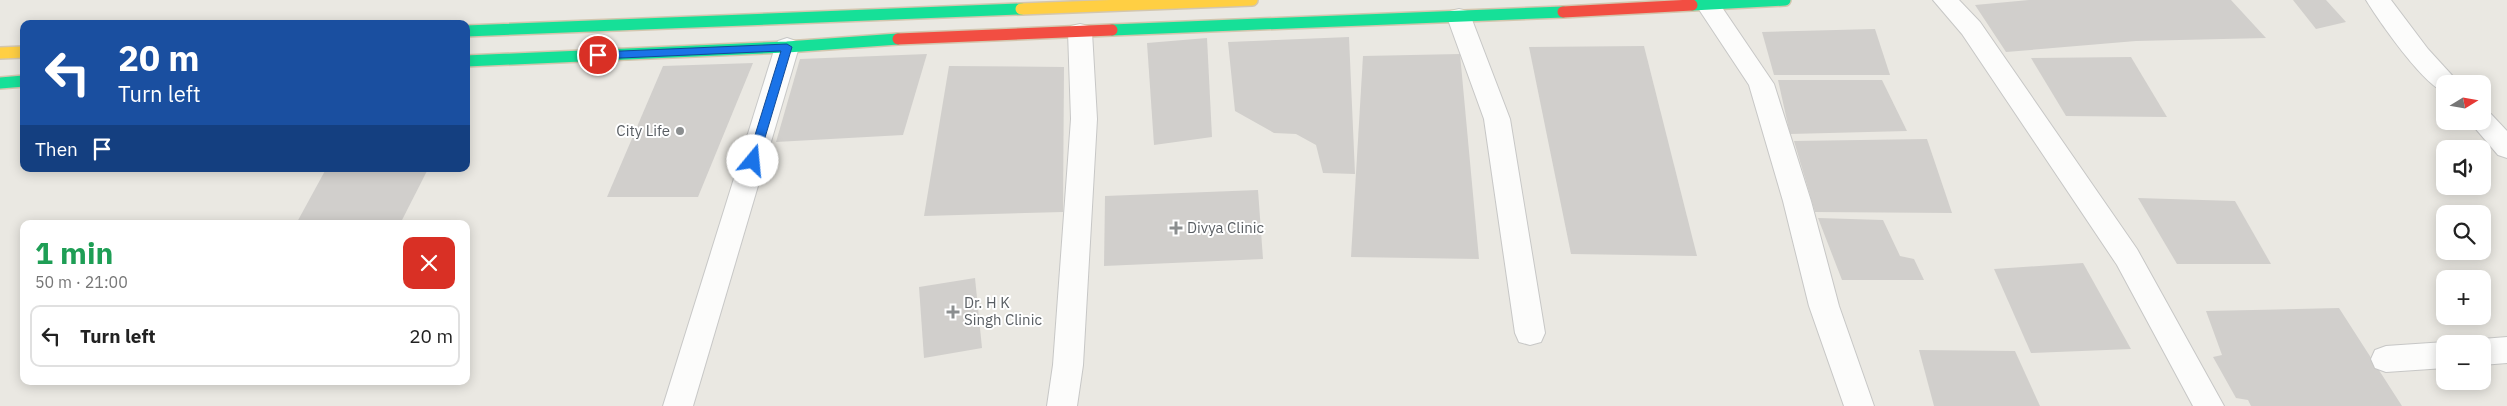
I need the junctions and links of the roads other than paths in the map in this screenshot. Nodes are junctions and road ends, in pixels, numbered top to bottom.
1 (1252, 0) edge
2 (1785, 0) edge
3 (1944, 0) edge
4 (2378, 0) edge
5 (946, 5) edge
6 (1708, 5) junction
7 (1459, 17) junction
8 (470, 31) edge
9 (1080, 32) junction
10 (787, 47) junction
11 (20, 52) edge
12 (0, 53) edge
13 (470, 61) edge
14 (2438, 75) edge
15 (20, 81) edge
16 (0, 83) edge
17 (2490, 130) edge
18 (2507, 148) edge
19 (1530, 333) dead end
20 (2507, 350) edge
21 (2491, 351) edge
22 (2436, 356) edge
23 (2386, 359) dead end
24 (678, 406) edge
25 (1062, 406) edge
26 (1860, 406) edge
27 (2209, 406) edge

1 - 5 main road
2 - 6 main road
3 - 27 street
4 - 14 street
5 - 8 main road
6 - 7 main road
6 - 26 street
7 - 9 main road
7 - 19 street
9 - 10 main road
9 - 25 street
10 - 13 main road
10 - 24 street
11 - 12 main road
15 - 16 main road
17 - 18 street
20 - 21 street
22 - 23 street

